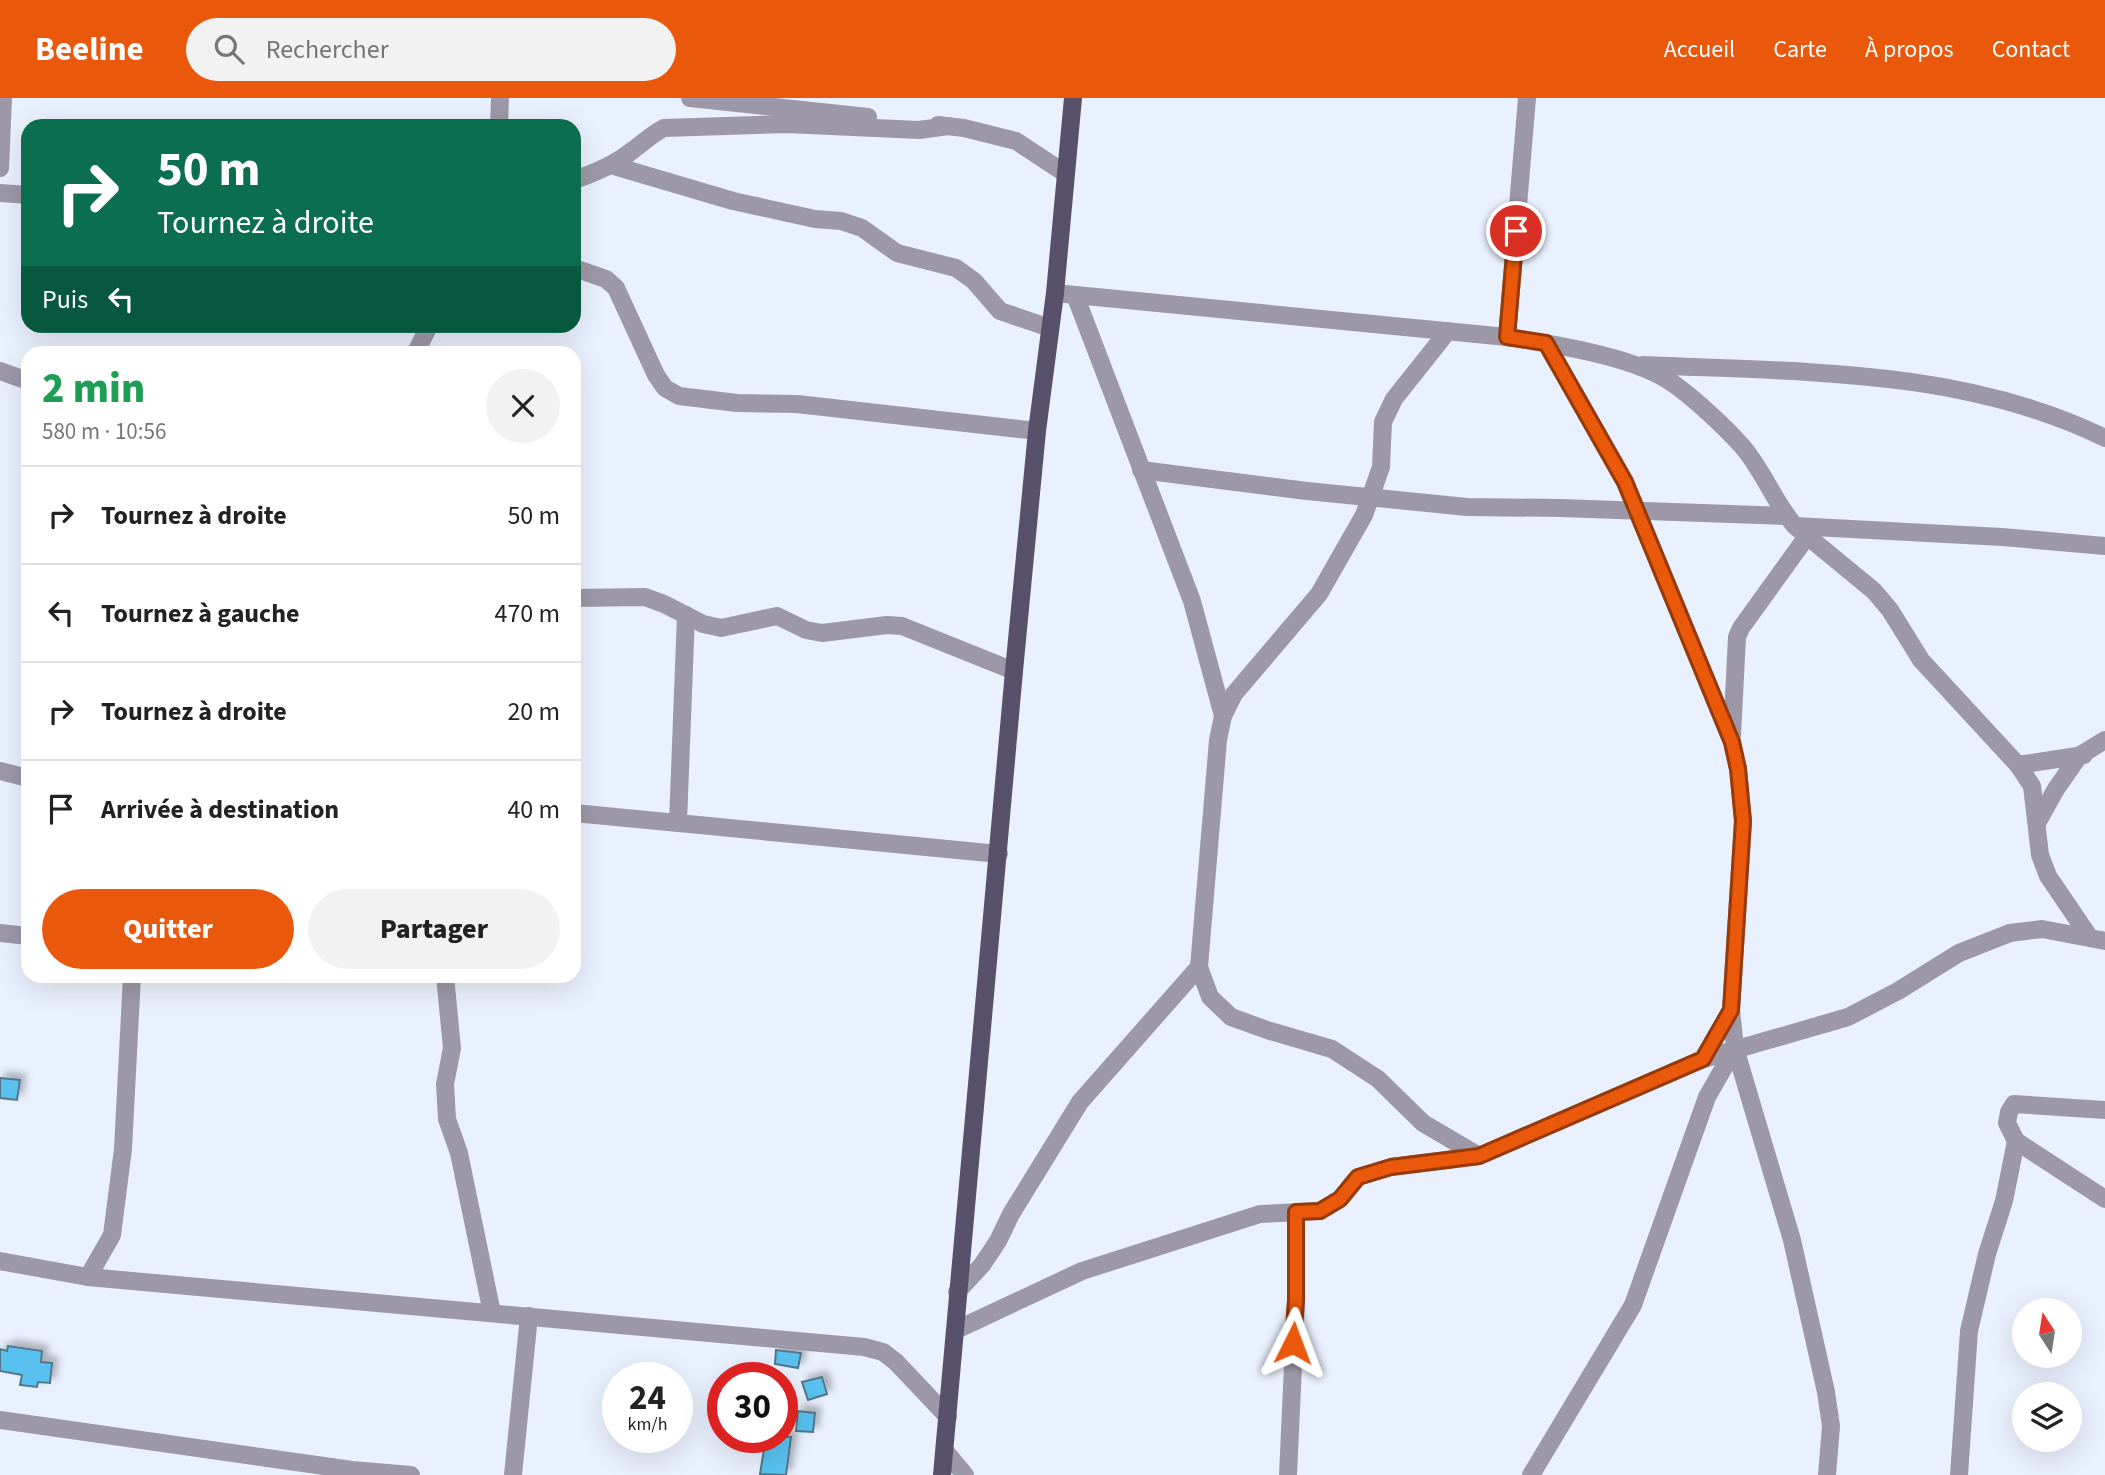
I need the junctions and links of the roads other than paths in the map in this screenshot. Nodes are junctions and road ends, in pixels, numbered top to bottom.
1 (3, 98) edge
2 (500, 98) edge
3 (690, 98) edge
4 (1073, 98) edge
5 (1527, 98) edge
6 (499, 119) edge
7 (948, 126) junction
8 (611, 165) junction
9 (0, 168) edge
10 (1066, 174) junction
11 (581, 177) edge
12 (0, 193) edge
13 (21, 194) edge
14 (581, 270) edge
15 (1055, 293) junction
16 (1074, 295) junction
17 (1050, 328) junction
18 (1448, 331) junction
19 (1507, 337) junction
20 (1546, 343) junction
21 (1632, 364) junction
22 (0, 375) edge
23 (21, 380) edge
24 (1037, 431) junction
25 (2105, 438) edge
26 (1141, 470) junction
27 (1370, 497) junction
28 (1637, 512) junction
29 (1797, 526) junction
30 (2105, 546) edge
31 (581, 598) edge
32 (686, 615) junction
33 (1014, 671) junction
34 (1223, 716) junction
35 (2105, 740) edge
36 (1732, 742) junction
37 (2105, 754) edge
38 (2079, 756) junction
39 (2018, 765) junction
40 (0, 771) edge
41 (21, 776) edge
42 (581, 814) edge
43 (678, 823) junction
44 (2037, 823) junction
45 (999, 854) junction
46 (0, 933) edge
47 (21, 935) edge
48 (2097, 940) edge
49 (1199, 967) junction
50 (132, 983) edge
51 (446, 983) edge
52 (1731, 1010) junction
53 (1735, 1048) junction
54 (1703, 1059) junction
55 (2105, 1110) edge
56 (2016, 1141) junction
57 (1479, 1156) junction
58 (2105, 1199) edge
59 (1296, 1212) junction
60 (0, 1261) edge
61 (88, 1278) junction
62 (957, 1292) junction
63 (492, 1312) junction
64 (529, 1316) junction
65 (956, 1330) junction
66 (948, 1418) junction
67 (0, 1420) edge
68 (945, 1451) junction
69 (352, 1472) edge
70 (411, 1475) edge
71 (513, 1475) edge
72 (942, 1475) edge
73 (965, 1475) edge
74 (1288, 1475) edge
75 (1531, 1475) edge
76 (1827, 1475) edge
77 (1959, 1475) edge

1 - 9 street
2 - 6 street
3 - 7 street
4 - 10 main road
5 - 19 street
7 - 8 street
7 - 10 street
8 - 11 street
8 - 17 street
10 - 15 main road
12 - 13 street
14 - 24 street
15 - 16 street
15 - 17 main road
16 - 18 street
16 - 26 street
17 - 24 main road
18 - 19 street
18 - 27 street
19 - 20 street
20 - 21 street
20 - 28 street
21 - 25 street
21 - 29 street
22 - 23 street
24 - 33 main road
26 - 27 street
26 - 34 street
27 - 28 street
27 - 34 street
28 - 29 street
28 - 36 street
29 - 30 street
29 - 36 street
29 - 39 street
31 - 32 street
32 - 33 street
32 - 43 street
33 - 45 main road
34 - 49 street
35 - 38 street
36 - 52 street
37 - 38 street
38 - 39 street
38 - 44 street
39 - 44 street
40 - 41 street
42 - 43 street
43 - 45 street
44 - 48 street
45 - 62 main road
46 - 47 street
48 - 53 street
49 - 57 street
49 - 62 street
50 - 61 street
51 - 63 street
52 - 53 street
52 - 54 street
53 - 54 street
53 - 75 street
53 - 76 street
54 - 57 street
55 - 56 street
56 - 58 street
56 - 77 street
57 - 59 street
59 - 65 street
59 - 74 street
60 - 61 street
61 - 63 street
62 - 65 main road
63 - 64 street
64 - 66 street
64 - 71 street
65 - 66 main road
66 - 68 main road
67 - 69 street
68 - 72 main road
68 - 73 street
69 - 70 street

